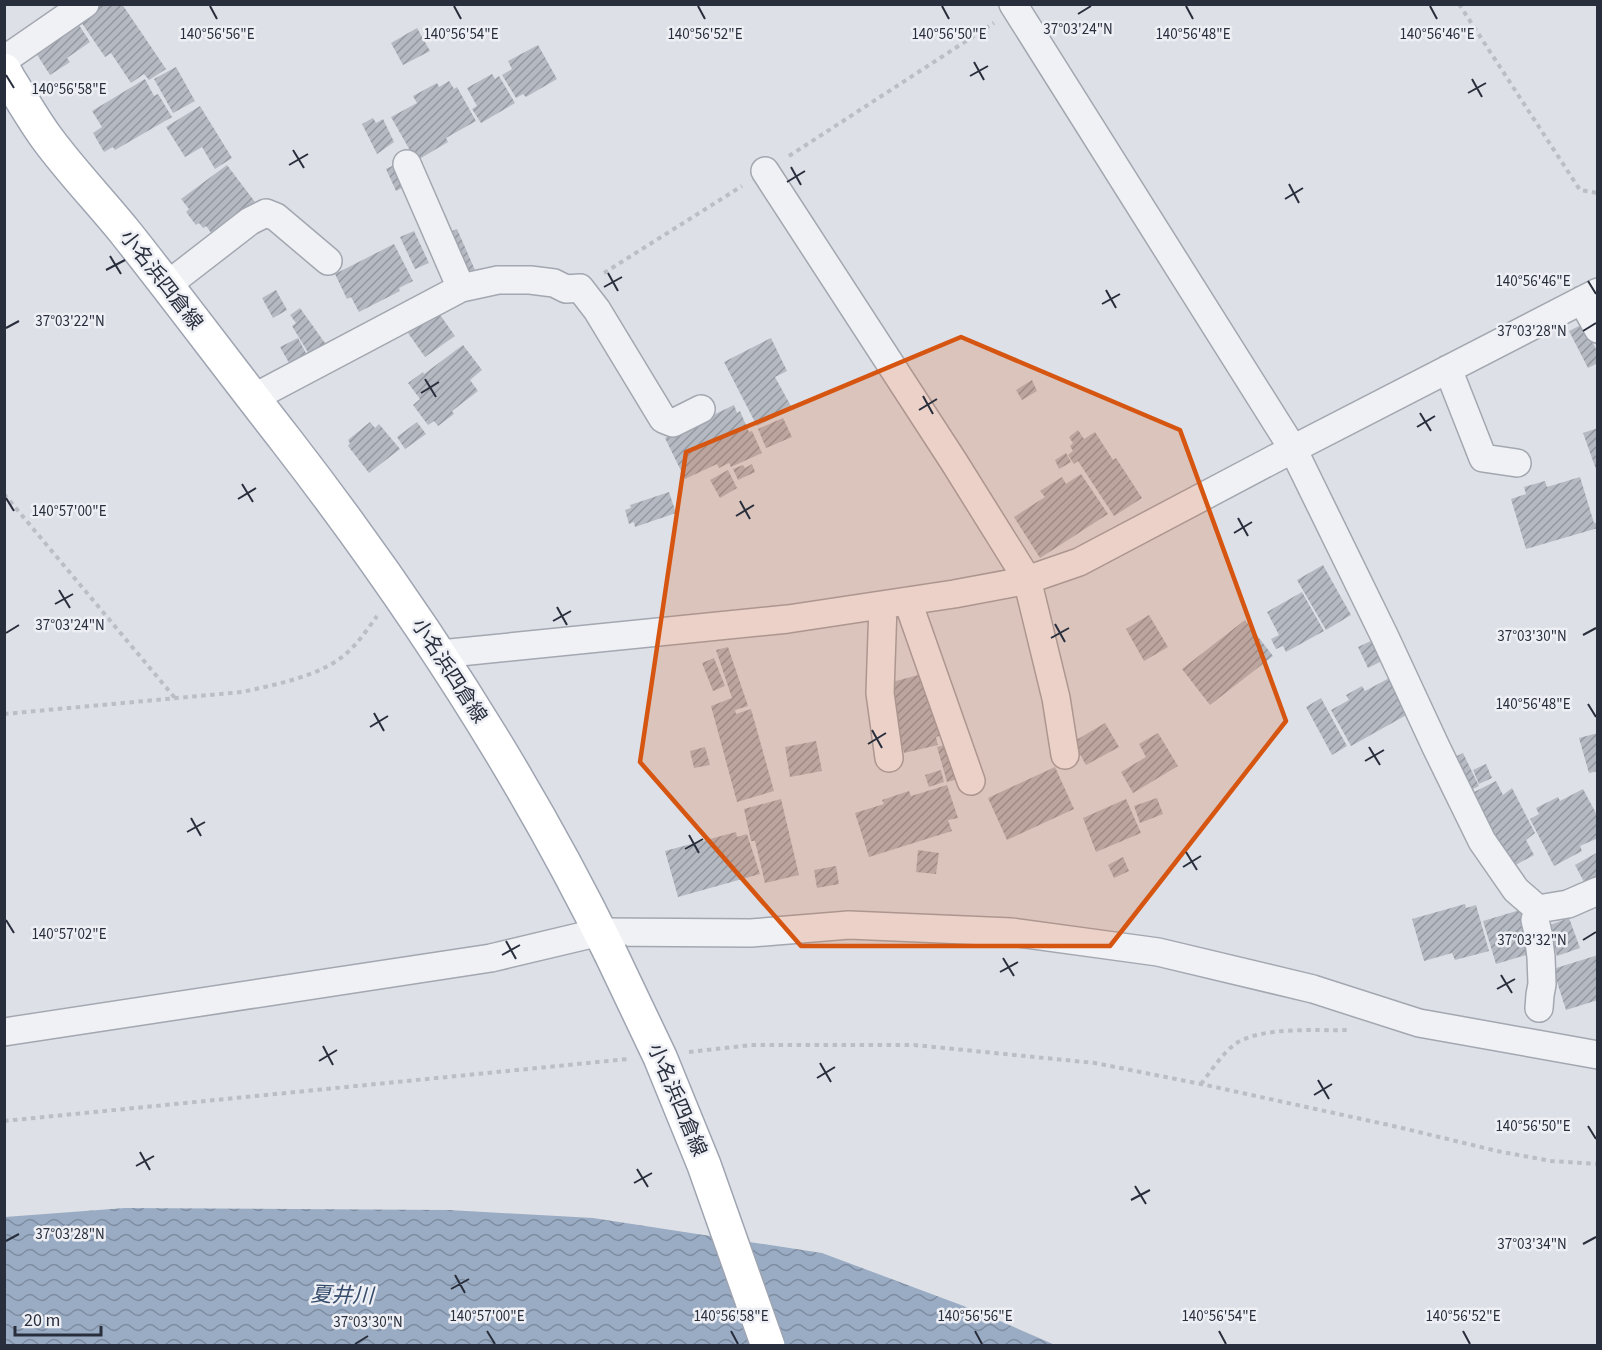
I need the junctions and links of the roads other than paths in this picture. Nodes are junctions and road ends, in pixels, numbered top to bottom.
1 (85, 4) edge
2 (1014, 7) edge
3 (4, 60) edge
4 (4, 70) edge
5 (407, 164) dead end
6 (765, 171) road end
7 (328, 261) dead end
8 (166, 286) junction
9 (462, 288) junction
10 (1590, 296) edge
11 (1598, 329) edge
12 (1448, 369) junction
13 (253, 398) junction
14 (701, 409) dead end
15 (1293, 449) junction
16 (1517, 463) dead end
17 (1028, 579) junction
18 (895, 603) junction
19 (440, 654) junction
20 (1065, 754) dead end
21 (889, 758) dead end
22 (971, 781) dead end
23 (1598, 891) edge
24 (1538, 909) junction
25 (605, 942) junction
26 (1539, 1008) dead end
27 (4, 1032) edge
28 (1598, 1054) edge
29 (768, 1346) edge

1 - 3 street
2 - 15 street
4 - 8 main road, 小名浜四倉線
5 - 9 street
6 - 17 street
7 - 8 street
8 - 13 main road, 小名浜四倉線
9 - 13 street
9 - 14 street
10 - 11 street
10 - 12 street
12 - 15 street
12 - 16 street
13 - 19 main road, 小名浜四倉線
15 - 17 street
15 - 24 street
17 - 18 street
17 - 20 street
18 - 19 street
18 - 21 street
18 - 22 street
19 - 25 main road, 小名浜四倉線
23 - 24 street
24 - 26 street
25 - 27 street
25 - 28 street
25 - 29 main road, 小名浜四倉線, bridge

